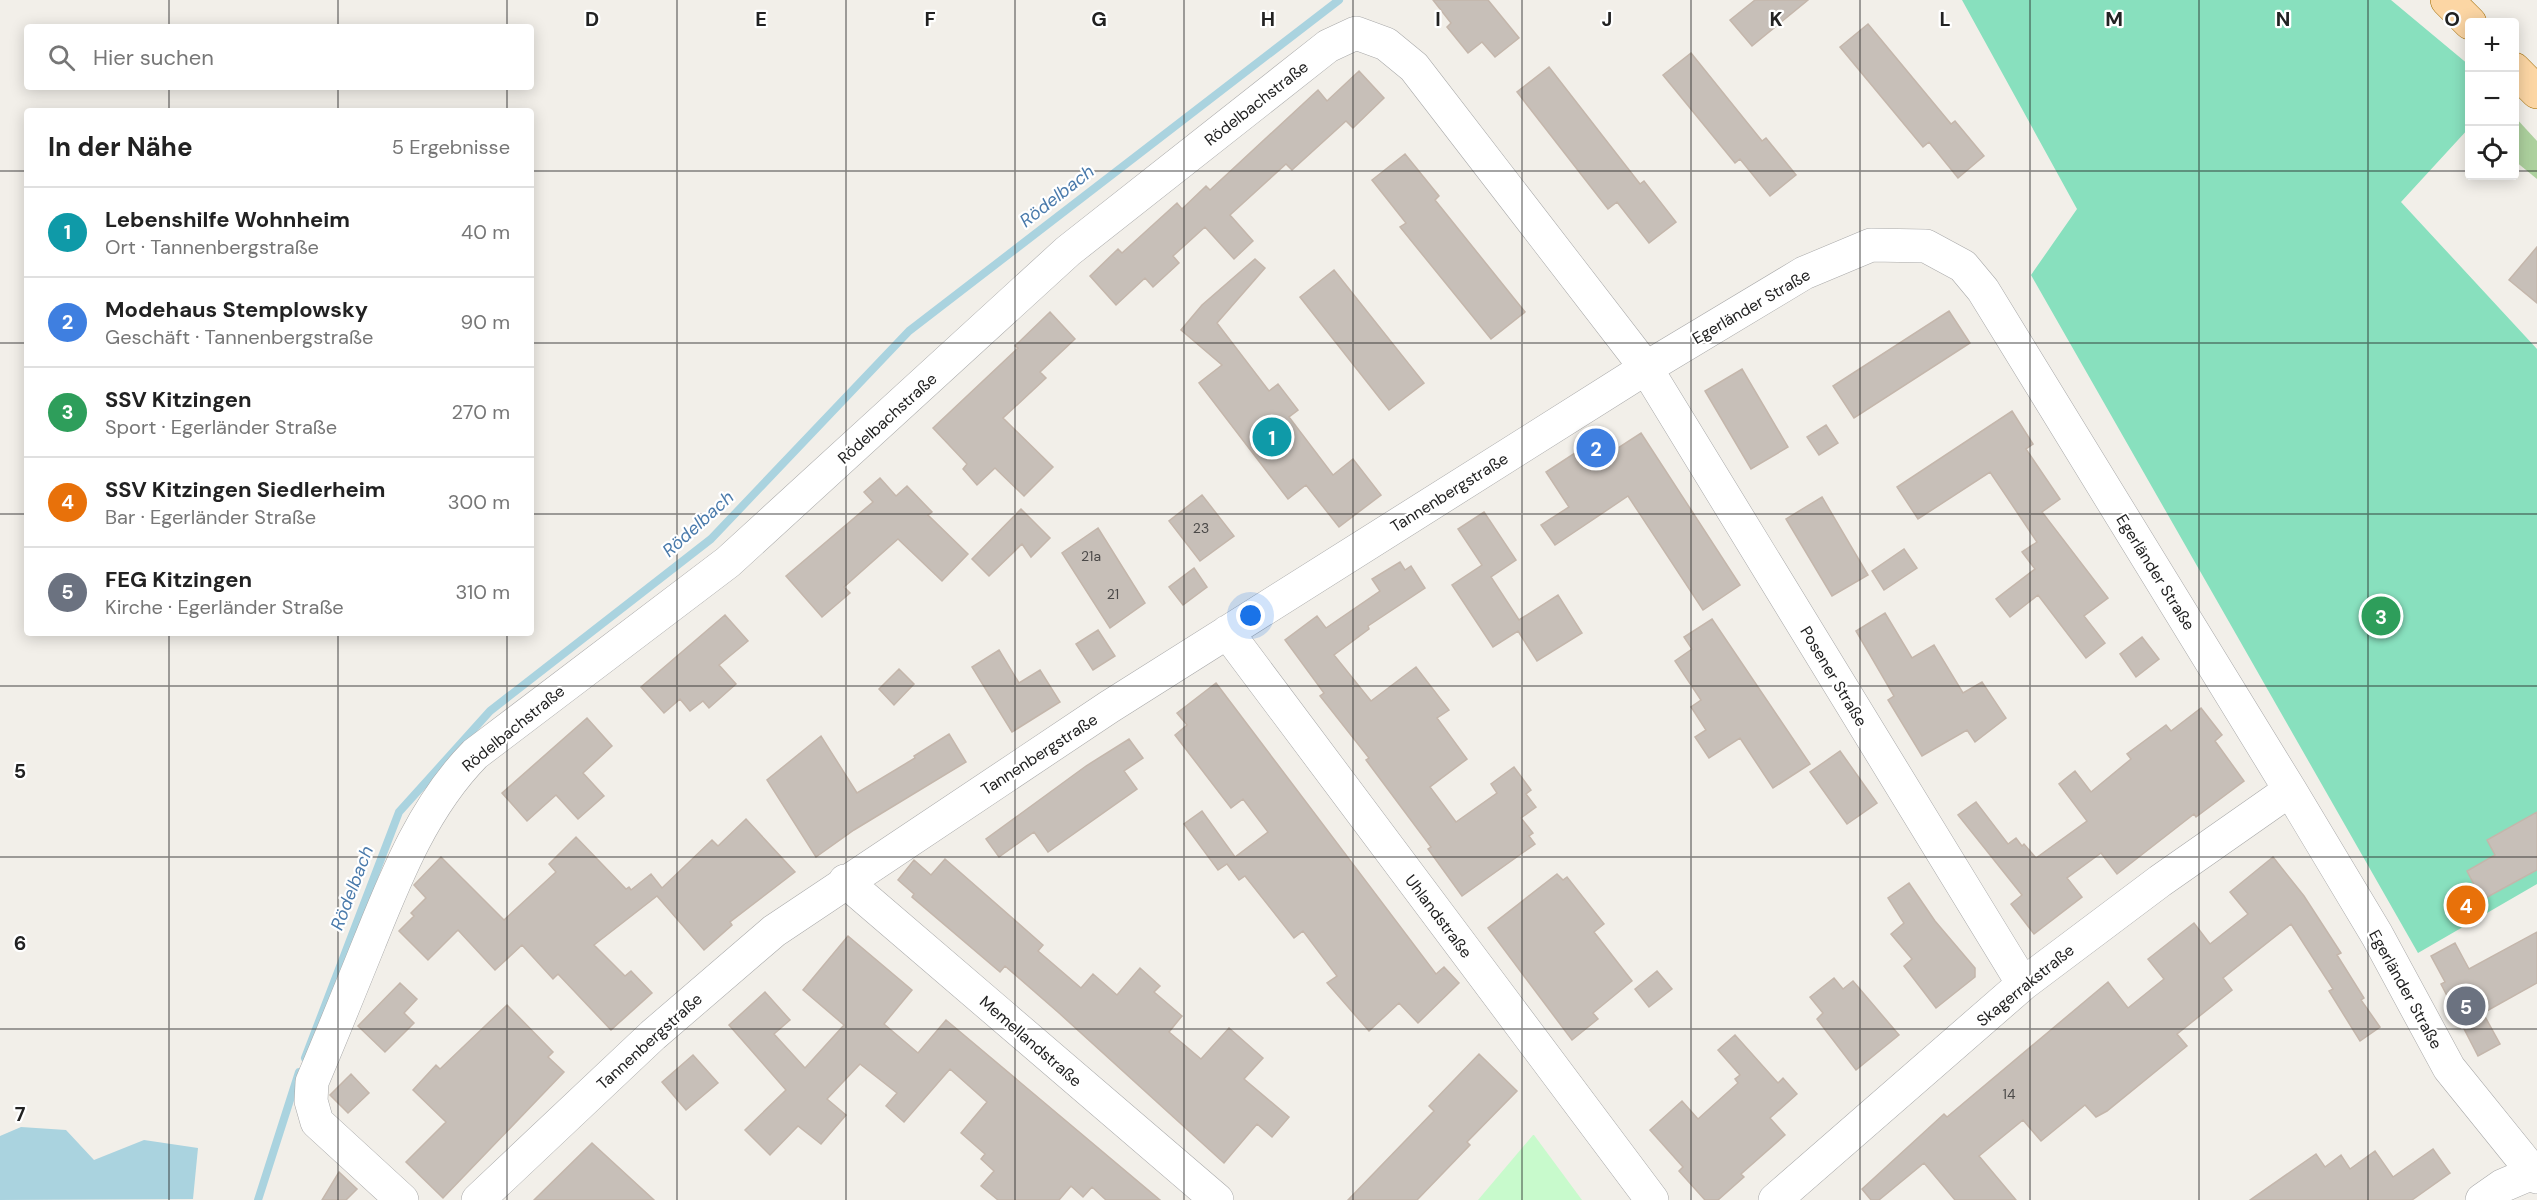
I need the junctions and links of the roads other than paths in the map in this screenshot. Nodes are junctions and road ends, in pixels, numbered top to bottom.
1 (2447, 0) edge
2 (2465, 19) edge
3 (2517, 72) edge
4 (2537, 92) edge
5 (1646, 368) junction
6 (1227, 632) junction
7 (2290, 790) junction
8 (845, 881) junction
9 (2023, 984) junction
10 (2536, 1174) edge
11 (402, 1200) edge
12 (478, 1200) edge
13 (1217, 1200) edge
14 (1652, 1200) edge
15 (1776, 1200) edge
16 (2482, 1200) edge

1 - 2 main road
3 - 4 main road
5 - 6 street, Tannenbergstraße
5 - 7 street, Egerländer Straße
5 - 9 street, Posener Straße
5 - 11 street, Rödelbachstraße
6 - 8 street, Tannenbergstraße
6 - 14 street, Uhlandstraße
7 - 9 street, Skagerrakstraße
7 - 10 street, Egerländer Straße
8 - 12 street, Tannenbergstraße
8 - 13 street, Memellandstraße
9 - 15 street, Skagerrakstraße
10 - 16 street

